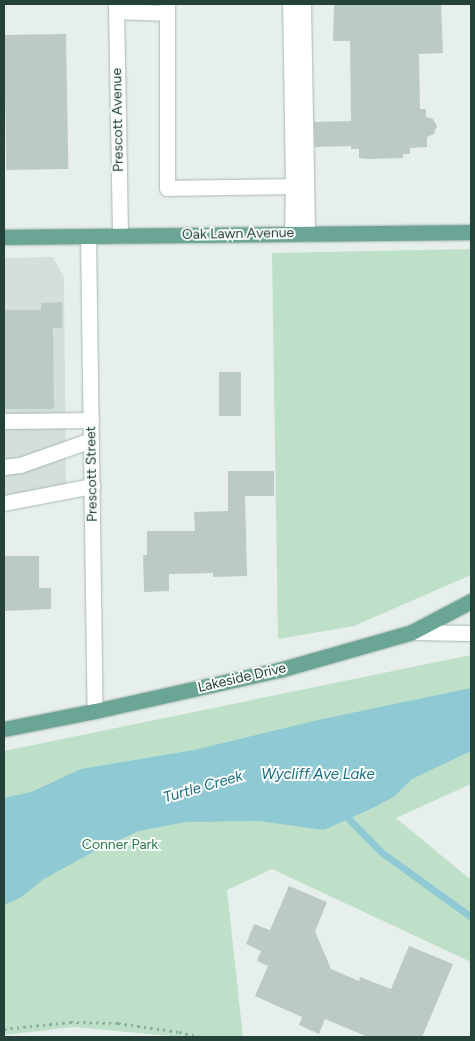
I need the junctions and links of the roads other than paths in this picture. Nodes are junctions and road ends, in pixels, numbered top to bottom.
1 (290, 4) edge
2 (303, 4) edge
3 (116, 7) edge
4 (167, 8) edge
5 (293, 186) junction
6 (471, 232) edge
7 (300, 234) junction
8 (88, 236) junction
9 (120, 236) junction
10 (4, 237) edge
11 (91, 420) junction
12 (4, 421) edge
13 (91, 440) junction
14 (4, 467) edge
15 (92, 486) junction
16 (4, 503) edge
17 (471, 601) edge
18 (412, 632) junction
19 (471, 632) edge
20 (95, 711) junction
21 (4, 729) edge

1 - 5 street
2 - 7 street
3 - 4 street
3 - 9 street, Prescott Avenue
4 - 5 street
5 - 7 street
6 - 7 main road, Oak Lawn Avenue
7 - 9 main road, Oak Lawn Avenue
8 - 9 main road, Oak Lawn Avenue
8 - 10 main road, Oak Lawn Avenue
8 - 11 street, Prescott Street
11 - 12 street
11 - 13 street, Prescott Street
13 - 14 street
13 - 15 street, Prescott Street
15 - 16 street
15 - 20 street, Prescott Street
17 - 18 main road, Lakeside Drive
18 - 19 street
18 - 20 main road, Lakeside Drive
20 - 21 main road, Lakeside Drive

